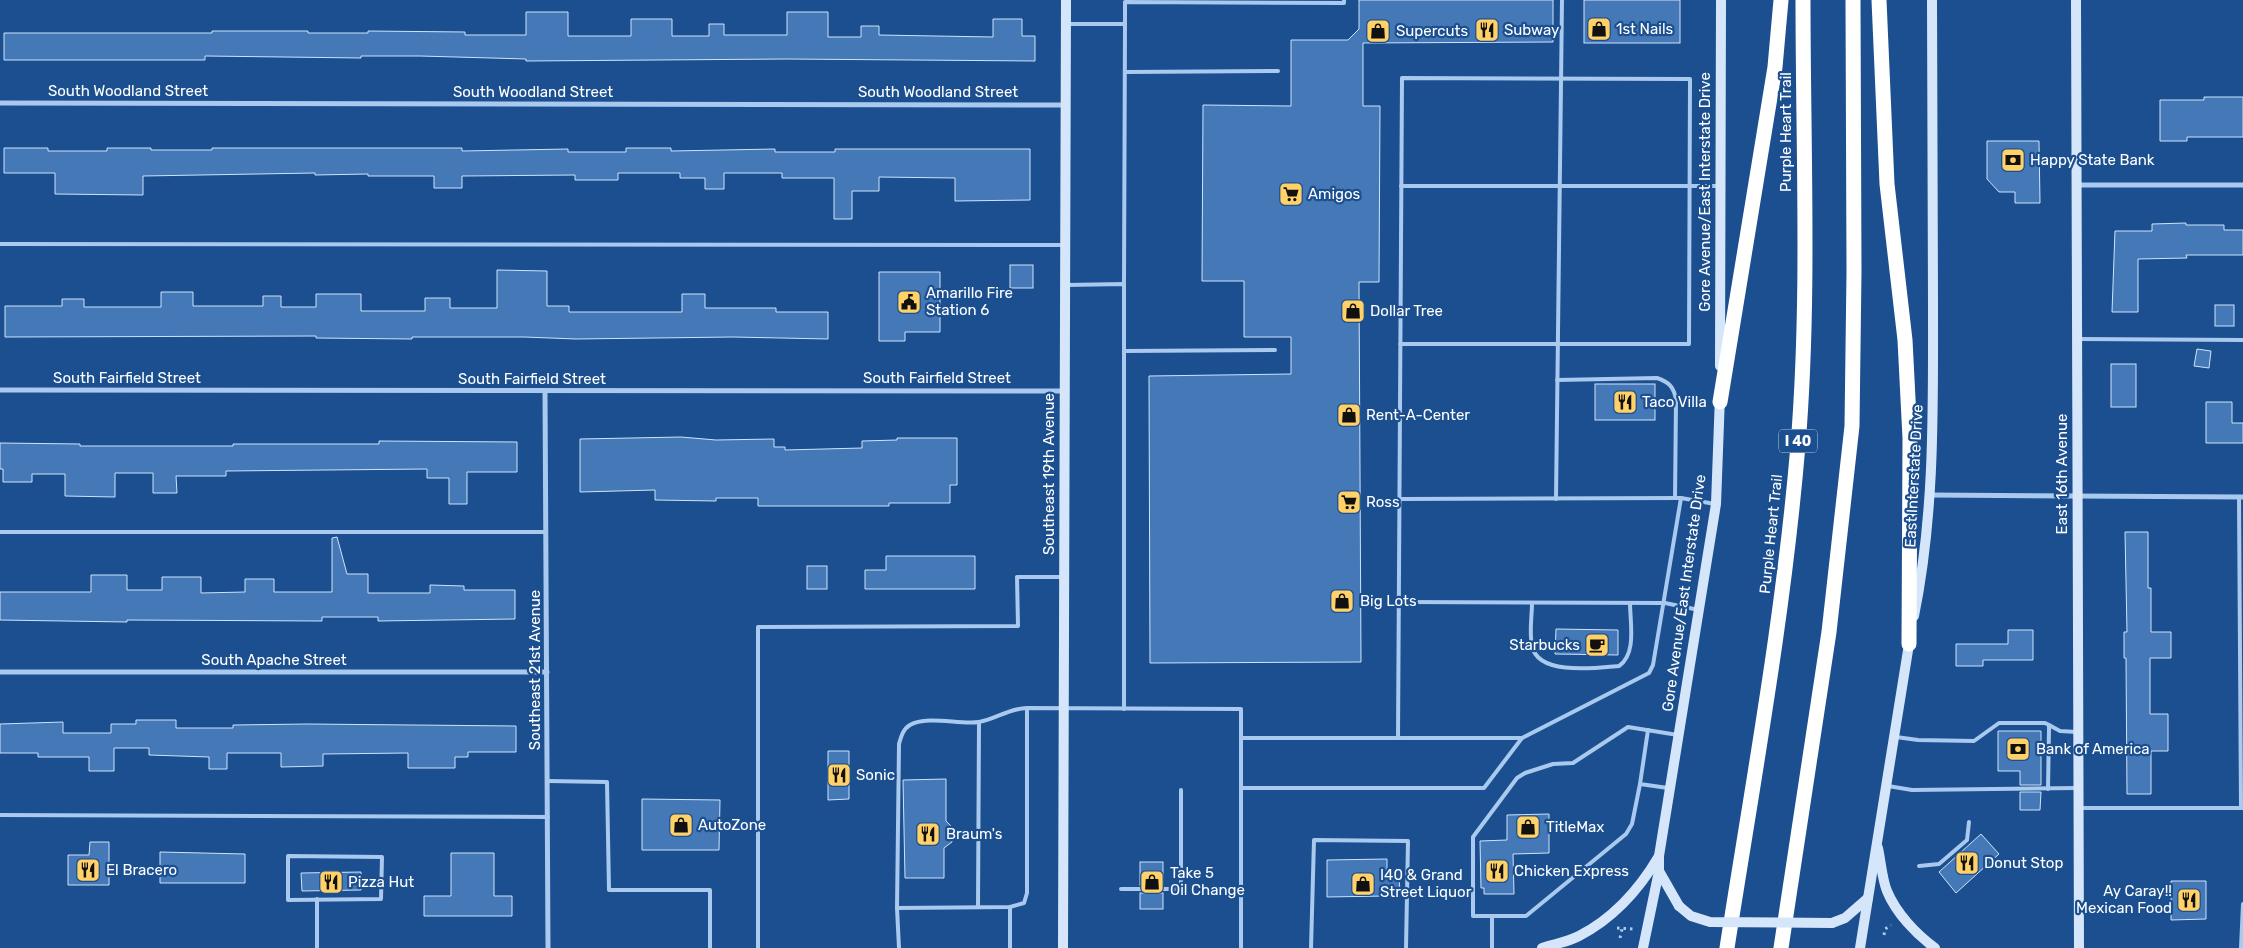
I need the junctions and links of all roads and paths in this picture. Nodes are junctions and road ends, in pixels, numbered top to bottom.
1 (1066, 0) edge
2 (1344, 0) edge
3 (1562, 0) edge
4 (1721, 0) edge
5 (1781, 0) edge
6 (1803, 0) edge
7 (1853, 0) edge
8 (1880, 0) edge
9 (1932, 0) edge
10 (2076, 0) edge
11 (1066, 24) junction
12 (1125, 24) junction
13 (1278, 71) dead end
14 (1125, 72) junction
15 (1561, 78) junction
16 (0, 103) edge
17 (1066, 105) junction
18 (2076, 184) junction
19 (2243, 184) edge
20 (1401, 186) junction
21 (1690, 186) junction
22 (1720, 186) junction
23 (1559, 187) junction
24 (0, 244) edge
25 (1065, 245) junction
26 (1124, 284) junction
27 (1065, 285) junction
28 (2076, 339) junction
29 (2243, 340) edge
30 (1400, 344) junction
31 (1558, 345) junction
32 (1275, 350) dead end
33 (1124, 351) junction
34 (1557, 380) junction
35 (0, 390) edge
36 (545, 391) junction
37 (1065, 391) junction
38 (1720, 402) junction
39 (1930, 495) junction
40 (2077, 496) junction
41 (2241, 496) edge
42 (1675, 498) junction
43 (1681, 498) junction
44 (1400, 499) junction
45 (1556, 499) junction
46 (1716, 504) junction
47 (0, 532) edge
48 (546, 532) junction
49 (1064, 576) junction
50 (1399, 602) junction
51 (1532, 603) junction
52 (1630, 603) junction
53 (1664, 603) junction
54 (1699, 610) junction
55 (1909, 644) junction
56 (0, 672) edge
57 (547, 672) junction
58 (1027, 708) junction
59 (1064, 708) junction
60 (1124, 709) junction
61 (979, 722) junction
62 (2049, 725) junction
63 (1648, 730) junction
64 (2078, 732) junction
65 (1678, 735) junction
66 (1894, 736) junction
67 (1241, 738) junction
68 (1398, 738) junction
69 (1522, 738) junction
70 (548, 781) junction
71 (1640, 784) junction
72 (1886, 786) junction
73 (1241, 788) junction
74 (1670, 788) junction
75 (2078, 788) junction
76 (2048, 789) junction
77 (1181, 790) dead end
78 (2078, 808) junction
79 (2242, 808) edge
80 (0, 815) edge
81 (548, 816) junction
82 (1969, 822) dead end
83 (1877, 842) junction
84 (1659, 856) junction
85 (1919, 866) dead end
86 (1658, 871) junction
87 (1122, 889) dead end
88 (1868, 898) junction
89 (317, 899) junction
90 (2243, 904) edge
91 (978, 907) junction
92 (1010, 907) junction
93 (897, 908) junction
94 (1492, 917) junction
95 (1898, 921) dead end
96 (1614, 927) dead end
97 (1622, 929) junction
98 (1634, 929) dead end
99 (1879, 929) dead end
100 (1885, 929) junction
101 (1884, 935) dead end
102 (1620, 938) dead end
103 (317, 948) edge
104 (548, 948) edge
105 (710, 948) edge
106 (758, 948) edge
107 (899, 948) edge
108 (1010, 948) edge
109 (1063, 948) edge
110 (1241, 948) edge
111 (1311, 948) edge
112 (1406, 948) edge
113 (1492, 948) edge
114 (1542, 948) edge
115 (1643, 948) edge
116 (1727, 948) edge
117 (1781, 948) edge
118 (1860, 948) edge
119 (1935, 948) edge
120 (2079, 948) edge
121 (2241, 948) edge

1 - 11 main road, Southeast 19th Avenue
2 - 12 lane
3 - 15 lane
4 - 22 main road, Gore Avenue/East Interstate Drive
5 - 38 highway
6 - 116 highway, Purple Heart Trail / I 40
7 - 117 highway
8 - 55 highway
9 - 39 main road, East Interstate Drive
10 - 18 main road, East 16th Avenue
11 - 12 lane
11 - 17 main road, Southeast 19th Avenue
12 - 14 lane
13 - 14 lane
14 - 26 lane
15 - 20 lane
15 - 21 lane
15 - 23 lane
16 - 17 street, South Woodland Street
17 - 25 main road, Southeast 19th Avenue
18 - 19 street
18 - 28 main road, East 16th Avenue
20 - 23 lane
20 - 30 lane
21 - 22 lane
21 - 23 lane
21 - 31 lane
22 - 38 main road, Gore Avenue/East Interstate Drive
23 - 31 lane
24 - 25 lane
25 - 27 main road, Southeast 19th Avenue
26 - 27 lane
26 - 33 lane
27 - 37 main road, Southeast 19th Avenue
28 - 29 lane
28 - 40 main road, East 16th Avenue
30 - 31 lane
30 - 44 lane
31 - 34 lane
32 - 33 lane
33 - 60 lane
34 - 42 lane
34 - 45 lane
35 - 36 street, South Fairfield Street
36 - 37 street, South Fairfield Street
36 - 48 street, Southeast 21st Avenue
37 - 49 main road, Southeast 19th Avenue
38 - 46 main road, Gore Avenue/East Interstate Drive
39 - 40 street
39 - 55 main road, East Interstate Drive
40 - 41 street
40 - 64 main road, East 16th Avenue
41 - 79 lane
42 - 43 lane
42 - 45 lane
43 - 46 lane
43 - 53 lane
44 - 45 lane
44 - 50 lane
46 - 54 main road, Gore Avenue/East Interstate Drive
47 - 48 lane
48 - 57 street, Southeast 21st Avenue
49 - 59 main road, Southeast 19th Avenue
49 - 106 lane
50 - 51 lane
50 - 68 lane
51 - 52 lane
51 - 52 lane
52 - 53 lane
53 - 54 lane
53 - 69 lane
54 - 65 main road, Gore Avenue/East Interstate Drive
55 - 66 main road, East Interstate Drive
56 - 57 street, South Apache Street
57 - 70 street, Southeast 21st Avenue
58 - 59 lane
58 - 61 lane
58 - 92 lane
59 - 60 lane
59 - 109 main road, Southeast 19th Avenue
60 - 67 lane
61 - 91 lane
61 - 93 lane
62 - 64 lane
62 - 66 lane
62 - 76 lane
63 - 65 lane
63 - 71 lane
63 - 94 lane
64 - 75 main road, East 16th Avenue
65 - 74 main road, Gore Avenue/East Interstate Drive
66 - 72 main road, East Interstate Drive
67 - 68 lane
67 - 73 lane
68 - 69 lane
69 - 73 lane
70 - 81 street, Southeast 21st Avenue
70 - 105 lane
71 - 74 lane
71 - 94 lane
72 - 76 lane
72 - 83 main road, East Interstate Drive
73 - 110 lane
74 - 84 main road, Gore Avenue/East Interstate Drive
75 - 76 lane
75 - 78 main road, East 16th Avenue
77 - 87 lane
78 - 79 lane
78 - 120 main road, East 16th Avenue
80 - 81 lane
81 - 104 street, Southeast 21st Avenue
82 - 85 lane
83 - 88 main road, East Interstate Drive
83 - 119 main road
84 - 86 main road, Gore Avenue/East Interstate Drive
84 - 114 main road
86 - 88 main road, bridge
86 - 115 main road, Gore Avenue/East Interstate Drive
88 - 118 main road, East Interstate Drive
89 - 89 lane
89 - 103 lane
90 - 121 lane
91 - 92 lane
91 - 93 lane
92 - 108 lane
93 - 107 lane
94 - 113 lane
95 - 100 path
96 - 97 path
97 - 98 path
97 - 102 path
99 - 100 path
100 - 101 path
111 - 112 lane

